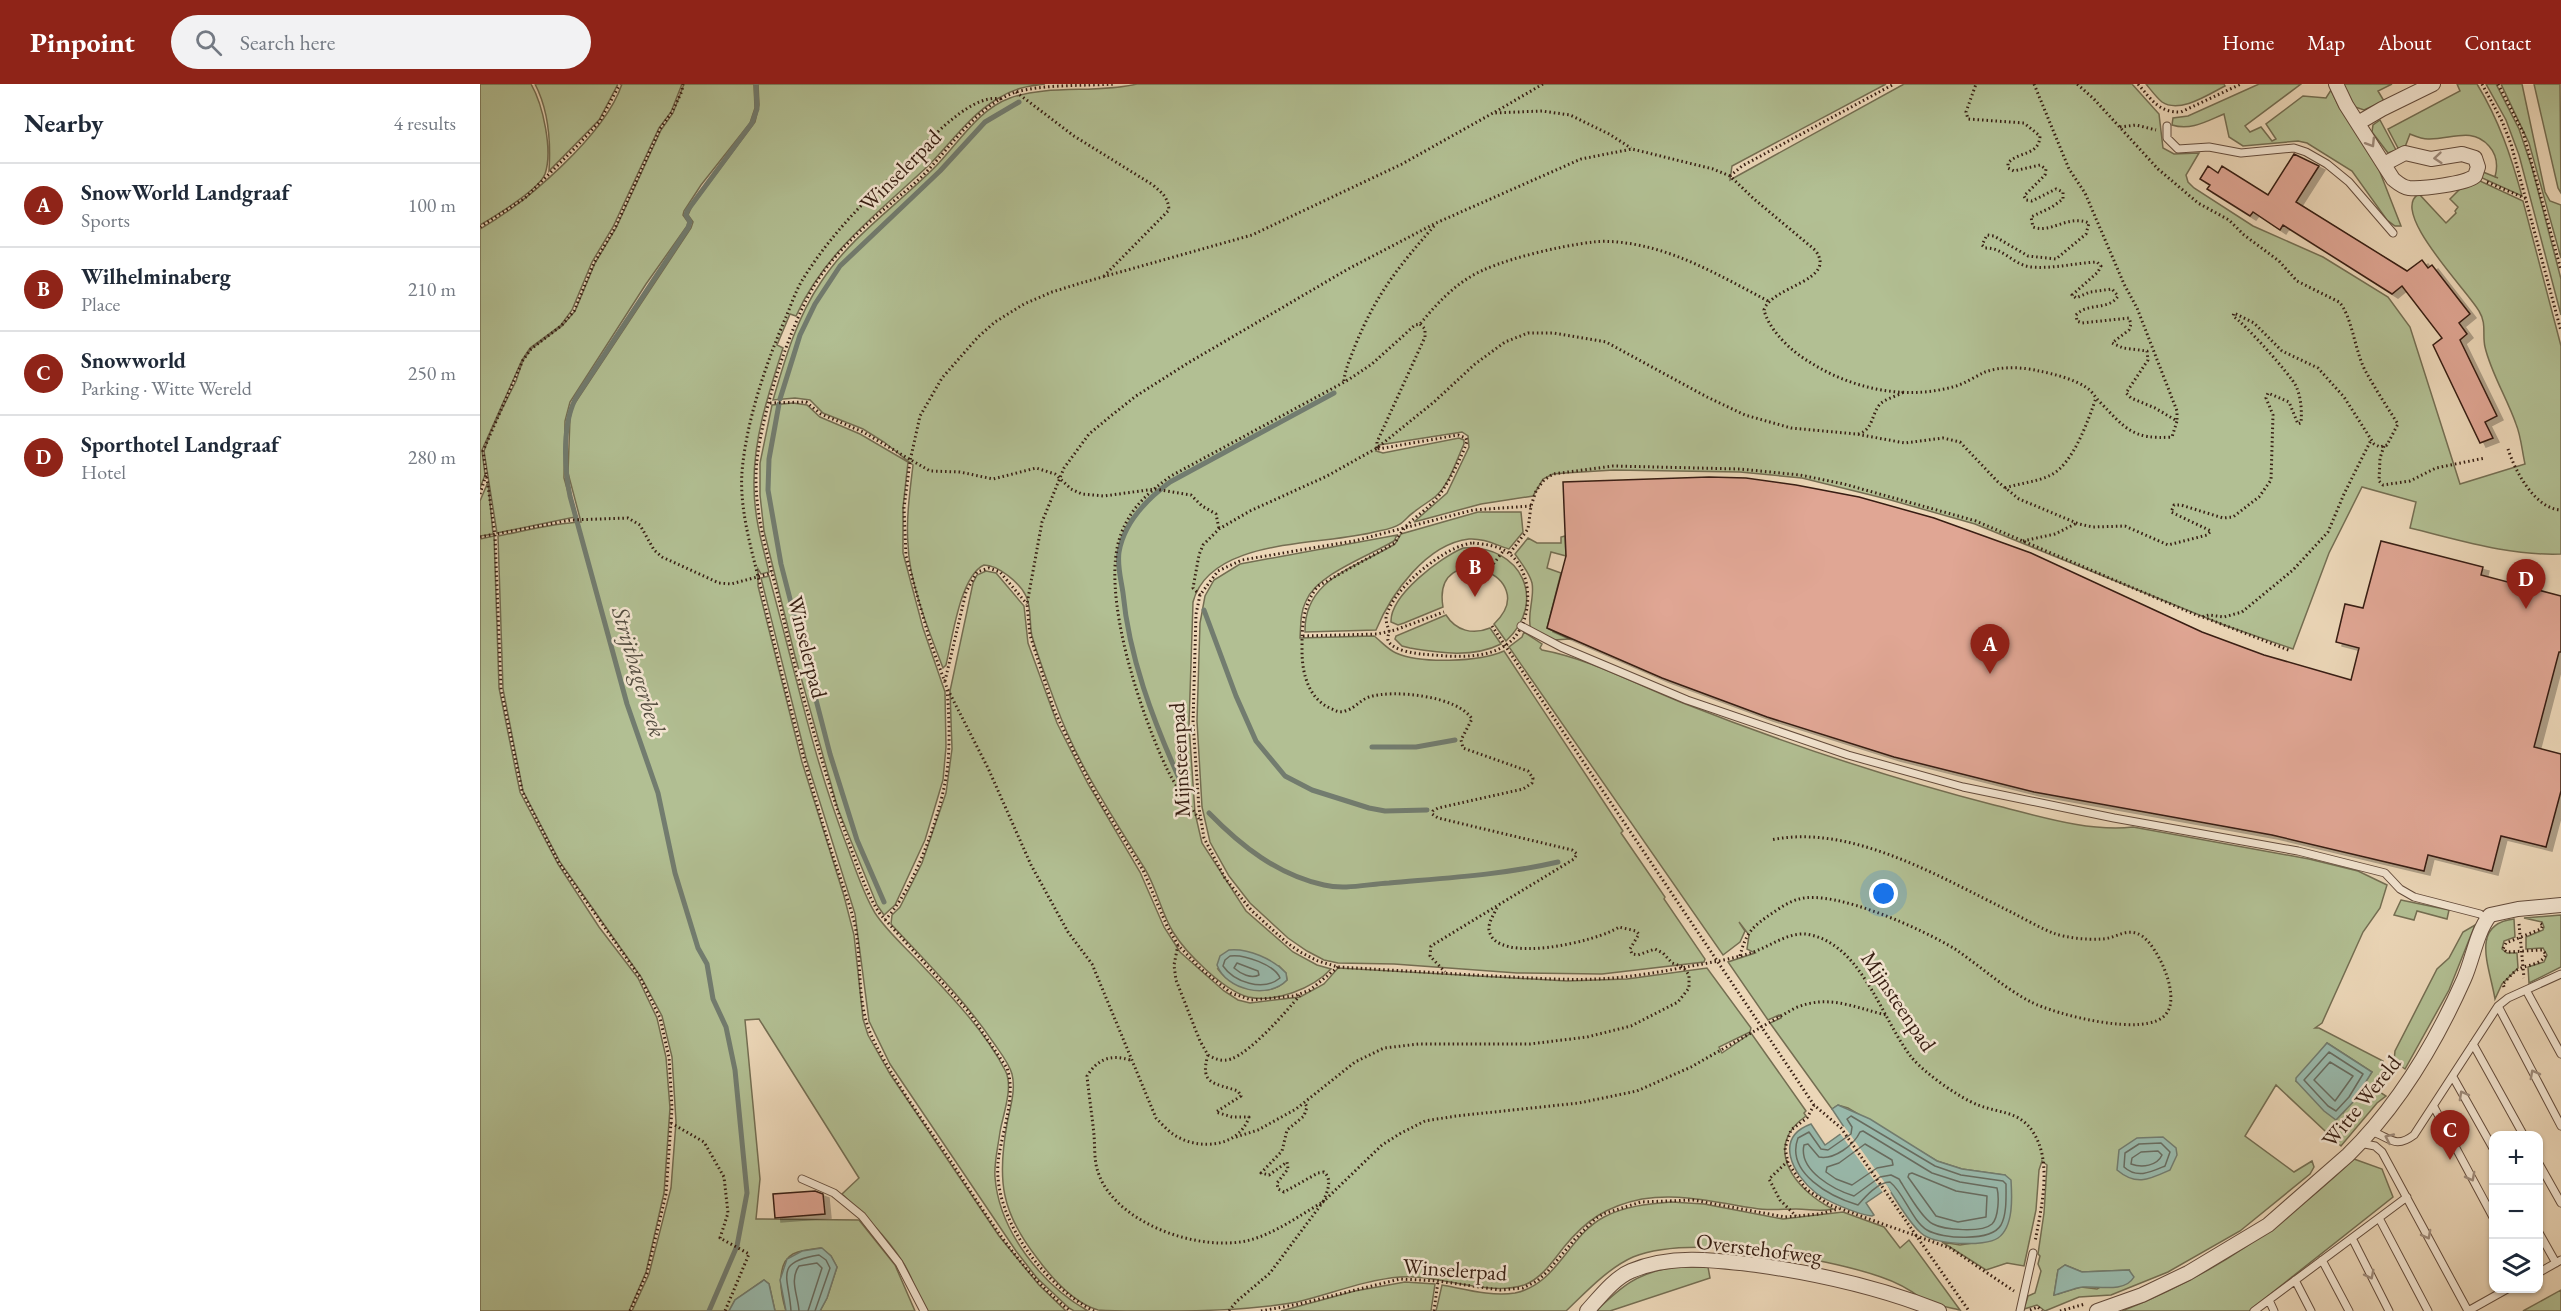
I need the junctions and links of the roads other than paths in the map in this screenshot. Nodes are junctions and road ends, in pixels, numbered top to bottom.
1 (2336, 84) edge
2 (2433, 84) edge
3 (2358, 123) junction
4 (2167, 126) road end
5 (2384, 164) junction
6 (2393, 233) dead end
7 (1521, 626) road end
8 (2561, 904) edge
9 (2487, 919) junction
10 (2560, 977) edge
11 (2525, 988) junction
12 (2498, 1006) junction
13 (2473, 1044) junction
14 (2561, 1054) edge
15 (2453, 1077) junction
16 (2434, 1107) junction
17 (2561, 1125) edge
18 (2370, 1130) junction
19 (2521, 1131) edge
20 (2360, 1143) junction
21 (2489, 1143) edge
22 (2543, 1171) edge
23 (802, 1179) dead end
24 (2407, 1197) junction
25 (2561, 1203) edge
26 (2489, 1211) edge
27 (2379, 1218) junction
28 (2352, 1238) junction
29 (2543, 1238) edge
30 (2033, 1253) road end
31 (2322, 1260) junction
32 (2559, 1262) edge
33 (2543, 1270) edge
34 (2295, 1280) junction
35 (2500, 1293) edge
36 (2269, 1300) junction
37 (2103, 1310) edge
38 (924, 1311) edge
39 (1587, 1311) edge
40 (1939, 1311) edge
41 (2020, 1311) edge
42 (2254, 1311) edge
43 (2274, 1311) edge
44 (2311, 1311) edge
45 (2349, 1311) edge
46 (2389, 1311) edge
47 (2428, 1311) edge
48 (2468, 1311) edge

1 - 3 street
2 - 3 street
3 -> 5 street
4 - 6 lane
5 -> 5 street
7 - 9 lane
8 - 9 street
9 - 18 street, Witte Wereld
10 - 11 lane
11 - 12 lane
11 - 14 lane
12 - 13 lane
17 -> 12 lane
13 - 15 lane
13 - 19 lane
15 - 16 lane
21 -> 15 lane
16 -> 18 lane
16 -> 26 lane
18 - 20 street, Witte Wereld
20 - 24 lane
20 - 37 street, Witte Wereld
22 - 25 lane
23 - 38 lane
24 - 27 lane
24 -> 48 lane
27 - 28 lane
27 - 47 lane
28 - 31 lane
28 -> 46 lane
29 - 32 lane
30 - 41 lane
31 - 34 lane
31 - 45 lane
32 - 33 lane
34 - 36 lane
34 - 44 lane
35 - 48 lane
36 - 42 lane
36 - 43 lane
39 - 40 street, Overstehofweg

